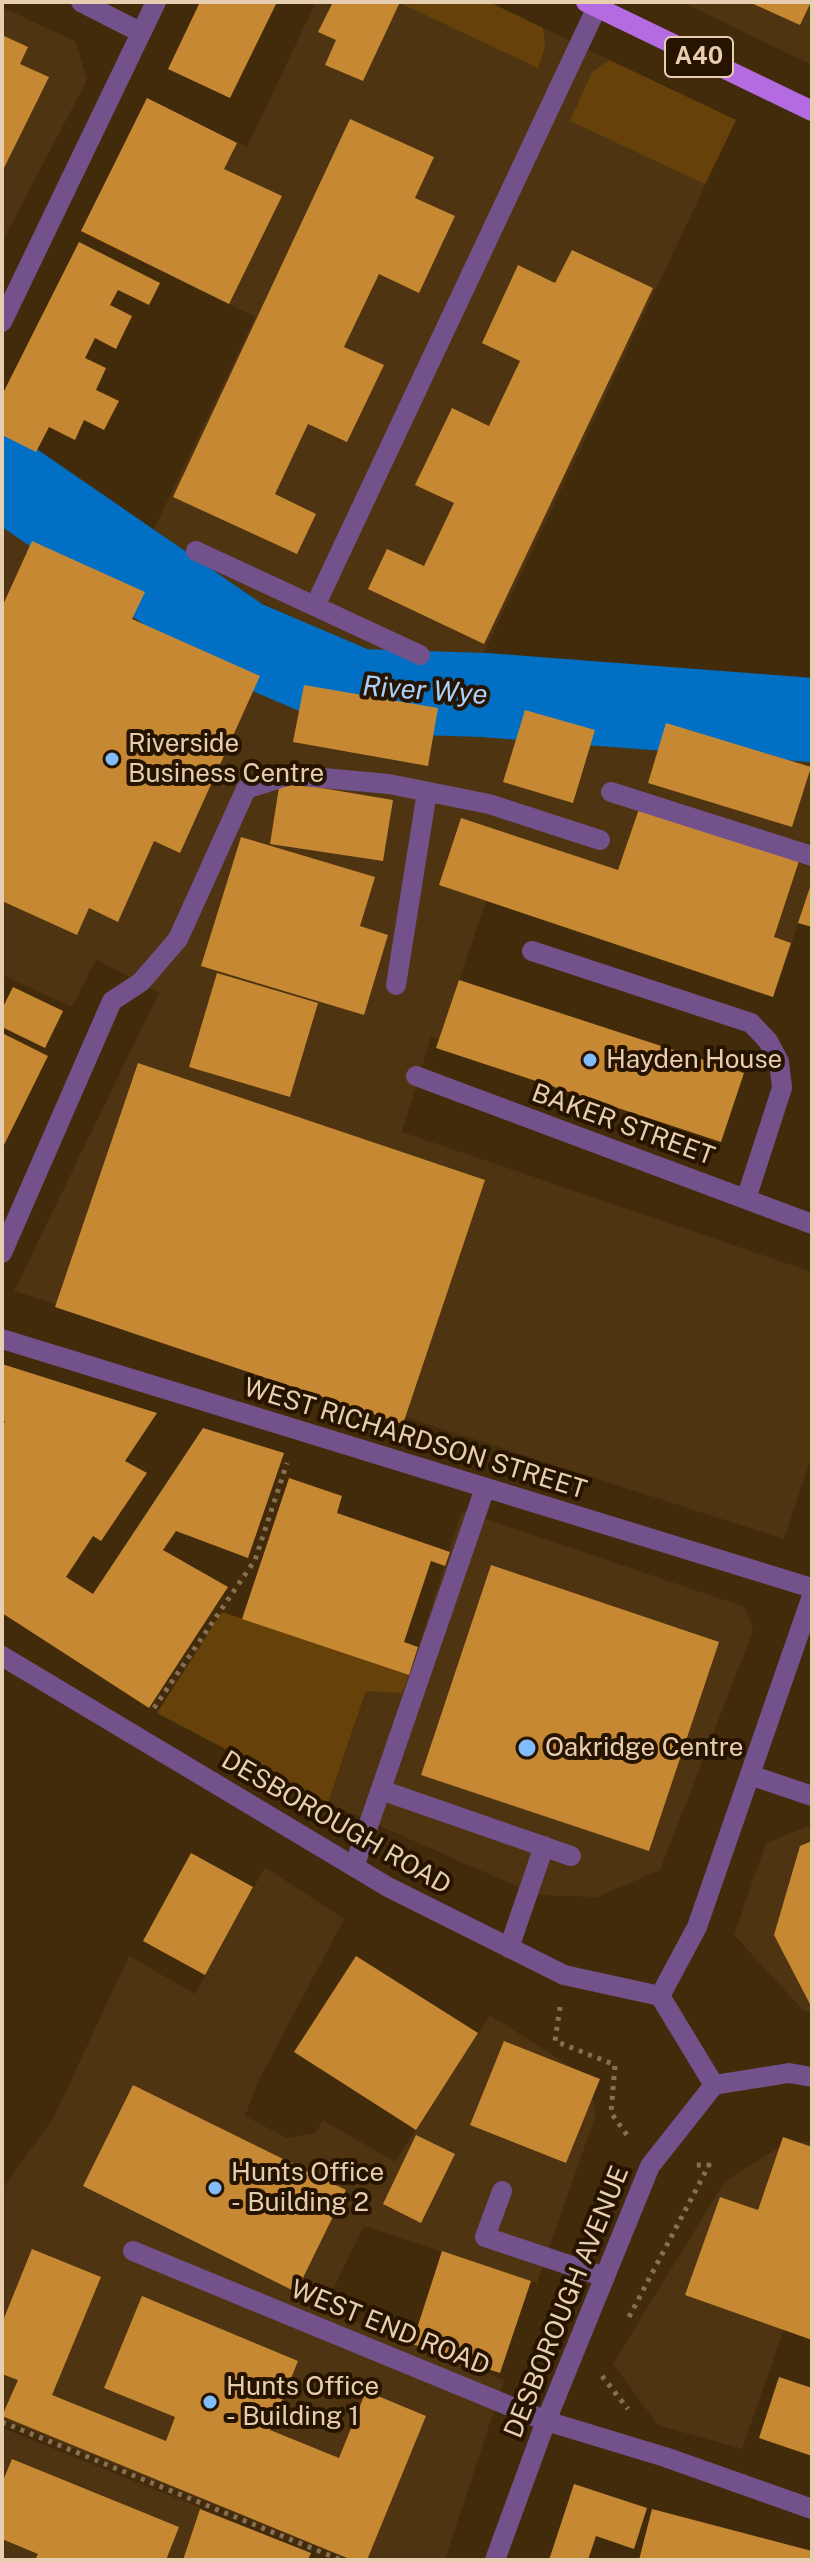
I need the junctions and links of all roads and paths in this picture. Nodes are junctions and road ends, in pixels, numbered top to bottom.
1 (81, 2) edge
2 (156, 2) edge
3 (592, 5) edge
4 (140, 32) junction
5 (812, 111) edge
6 (2, 322) edge
7 (196, 551) dead end
8 (315, 606) junction
9 (420, 655) dead end
10 (427, 792) junction
11 (611, 792) dead end
12 (600, 840) dead end
13 (812, 856) edge
14 (532, 951) dead end
15 (396, 985) dead end
16 (416, 1076) dead end
17 (746, 1199) junction
18 (812, 1224) edge
19 (2, 1253) edge
20 (2, 1339) edge
21 (298, 1431) junction
22 (485, 1488) junction
23 (812, 1588) edge
24 (812, 1596) edge
25 (2, 1656) edge
26 (136, 1736) junction
27 (750, 1775) junction
28 (381, 1790) junction
29 (812, 1796) edge
30 (544, 1846) junction
31 (571, 1856) dead end
32 (354, 1867) junction
33 (509, 1948) junction
34 (660, 1996) junction
35 (812, 2077) edge
36 (714, 2085) junction
37 (502, 2191) dead end
38 (133, 2251) dead end
39 (605, 2277) junction
40 (546, 2421) junction
41 (2, 2422) edge
42 (812, 2509) edge
43 (341, 2560) edge
44 (495, 2560) edge

1 - 4 street
2 - 4 street
3 - 5 main road, A40
3 - 8 street
4 - 6 street
7 - 8 street
8 - 9 street
10 - 12 street
10 - 15 street
10 - 19 street
11 - 13 street
14 - 17 street
16 - 17 street, BAKER STREET
17 - 18 street, BAKER STREET
20 - 21 street, WEST RICHARDSON STREET
21 - 22 street, WEST RICHARDSON STREET
21 - 26 path
22 - 23 street, WEST RICHARDSON STREET
22 - 28 street
24 - 27 street
25 - 26 street, DESBOROUGH ROAD
26 - 32 street, DESBOROUGH ROAD
27 - 29 street
27 - 34 street
28 - 30 street
28 - 32 street
30 - 31 street
30 - 33 street
32 - 33 street, DESBOROUGH ROAD
33 - 34 street, DESBOROUGH ROAD
34 - 36 street
35 - 36 street
36 - 39 street, DESBOROUGH AVENUE
37 - 39 street
38 - 40 street, WEST END ROAD
39 - 40 street, DESBOROUGH AVENUE
40 - 42 street, WEST END ROAD
40 - 44 street, DESBOROUGH AVENUE
41 - 43 path

